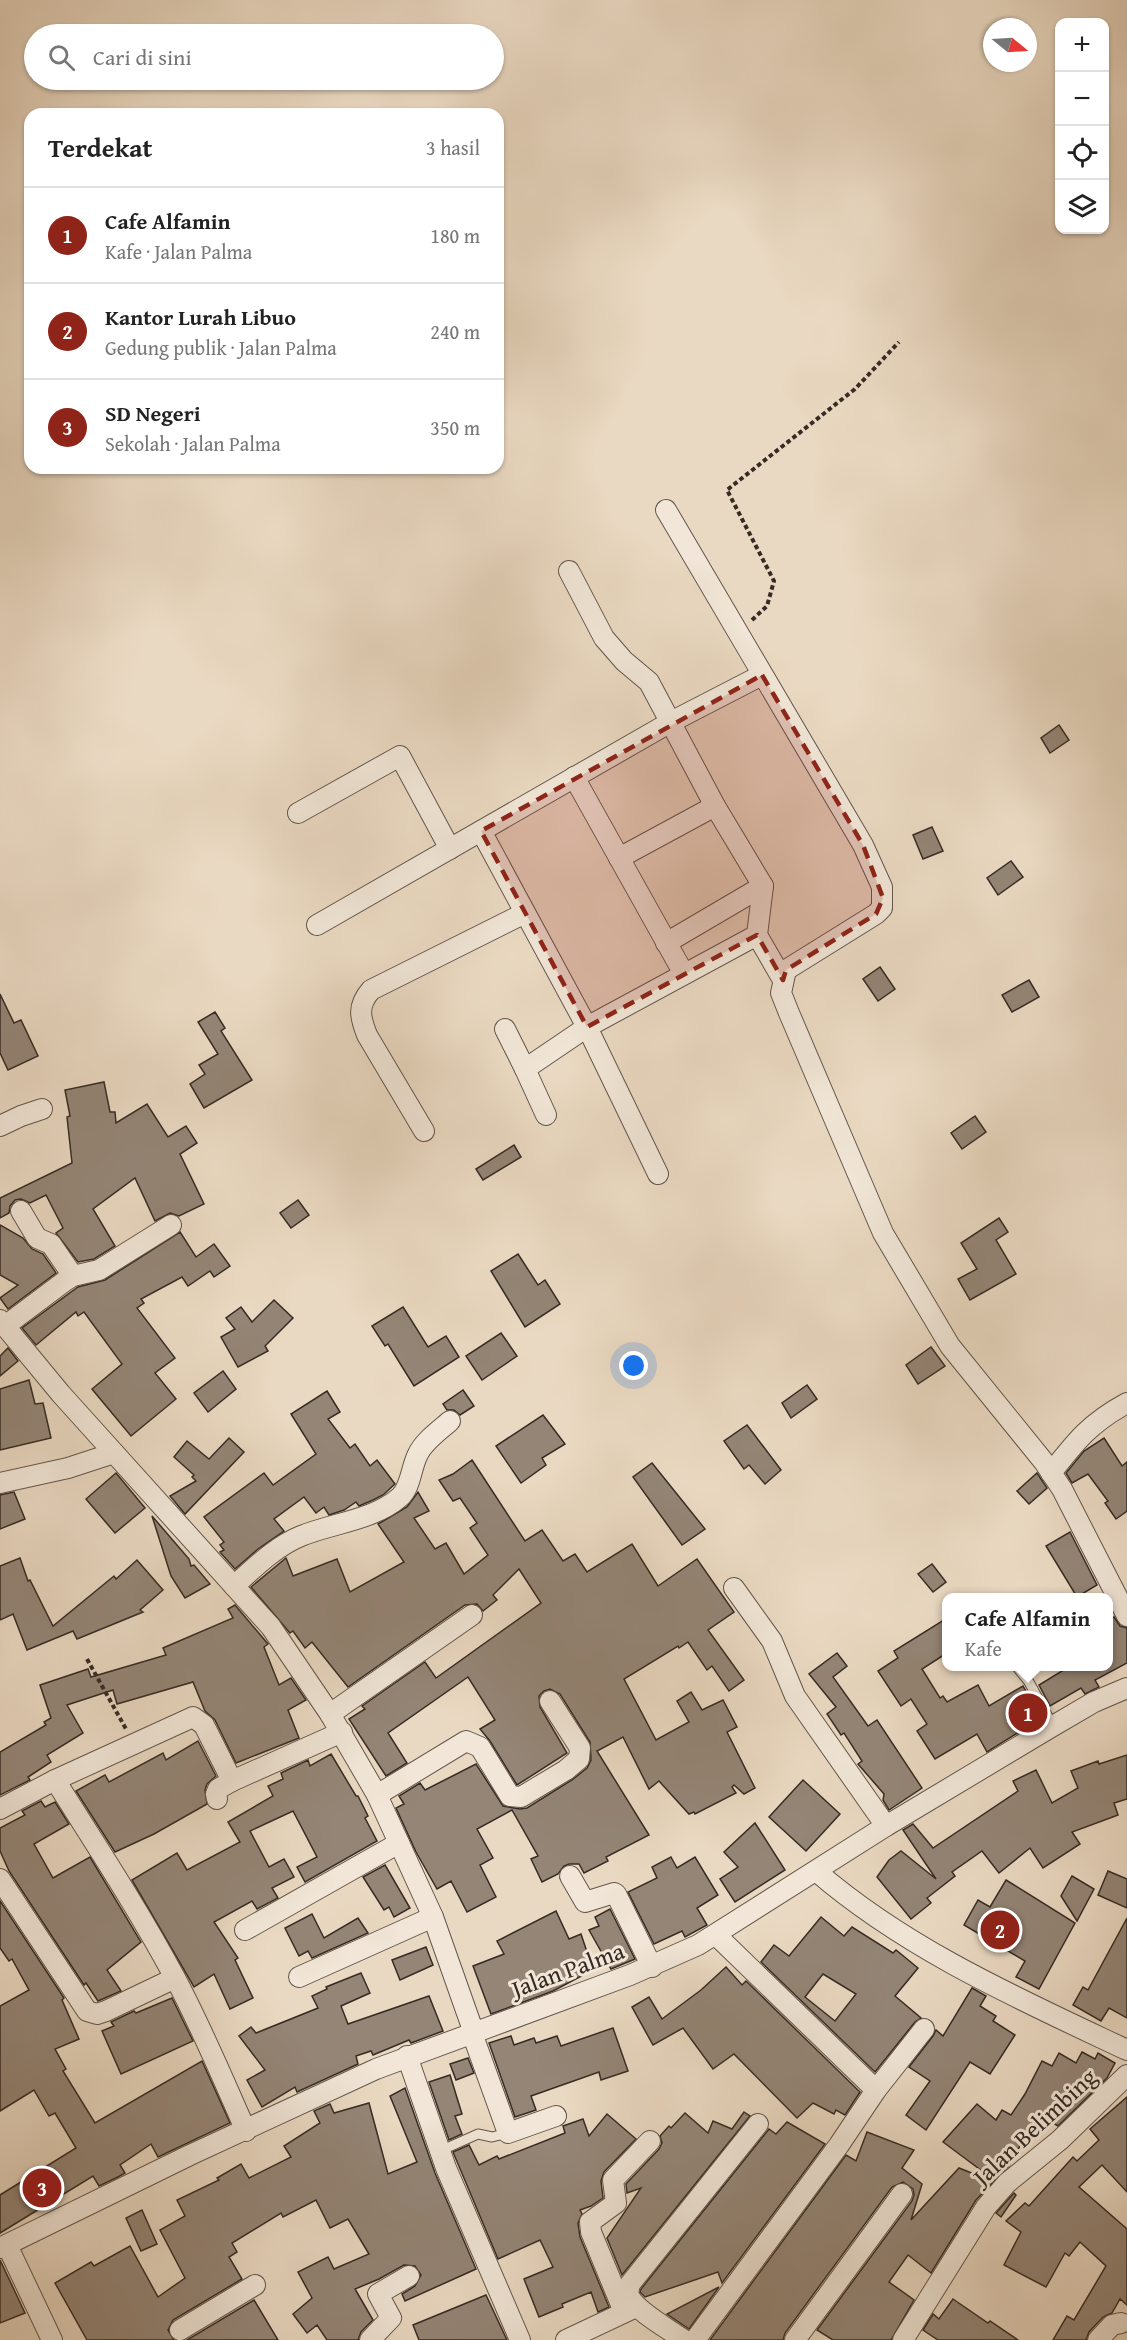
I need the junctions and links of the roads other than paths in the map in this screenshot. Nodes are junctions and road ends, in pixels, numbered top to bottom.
1 (666, 510) dead end
2 (569, 571) dead end
3 (762, 675) junction
4 (669, 723) junction
5 (574, 777) junction
6 (715, 806) junction
7 (298, 813) dead end
8 (481, 831) junction
9 (450, 849) junction
10 (619, 858) junction
11 (762, 886) junction
12 (525, 913) junction
13 (317, 925) dead end
14 (757, 935) junction
15 (666, 943) junction
16 (684, 974) junction
17 (783, 980) junction
18 (588, 1027) junction
19 (505, 1029) dead end
20 (525, 1069) junction
21 (42, 1109) dead end
22 (546, 1115) dead end
23 (0, 1126) edge
24 (424, 1131) dead end
25 (658, 1174) dead end
26 (21, 1211) dead end
27 (171, 1226) dead end
28 (73, 1276) junction
29 (3, 1323) edge
30 (1127, 1403) edge
31 (450, 1421) dead end
32 (114, 1453) junction
33 (1051, 1473) junction
34 (0, 1483) edge
35 (234, 1586) junction
36 (734, 1588) dead end
37 (472, 1615) dead end
38 (1127, 1617) edge
39 (1020, 1671) edge
40 (1127, 1688) edge
41 (550, 1701) dead end
42 (330, 1714) junction
43 (1053, 1726) junction
44 (342, 1732) junction
45 (55, 1780) junction
46 (232, 1780) junction
47 (377, 1795) junction
48 (218, 1799) dead end
49 (0, 1809) edge
50 (886, 1826) junction
51 (399, 1843) junction
52 (816, 1871) junction
53 (570, 1876) dead end
54 (0, 1879) edge
55 (433, 1917) junction
56 (245, 1930) dead end
57 (716, 1935) junction
58 (652, 1966) junction
59 (299, 1977) dead end
60 (175, 1978) junction
61 (924, 2029) dead end
62 (473, 2033) junction
63 (1127, 2050) edge
64 (407, 2056) junction
65 (1127, 2075) edge
66 (876, 2090) junction
67 (556, 2116) dead end
68 (758, 2124) dead end
69 (246, 2131) junction
70 (508, 2133) junction
71 (650, 2141) dead end
72 (440, 2151) junction
73 (902, 2194) dead end
74 (3, 2246) edge
75 (409, 2276) dead end
76 (255, 2285) dead end
77 (631, 2309) junction
78 (1121, 2323) dead end
79 (181, 2330) edge
80 (51, 2340) edge
81 (370, 2340) edge
82 (520, 2340) edge
83 (566, 2340) edge
84 (684, 2340) edge
85 (695, 2340) edge
86 (795, 2340) edge
87 (903, 2340) edge
88 (1098, 2340) edge

1 - 3 street
2 - 4 street
3 - 4 street
3 - 17 street
4 - 5 street
4 - 6 street
5 - 8 street
5 - 10 street
6 - 10 street
6 - 11 street
7 - 9 street
8 - 9 street
8 - 12 street
9 - 13 street
10 - 15 street
11 - 14 street
11 - 15 street
12 - 18 street
12 - 24 street
14 - 16 street
14 - 17 street
15 - 16 street
16 - 18 street
17 - 33 street
18 - 20 street
18 - 25 street
19 - 20 street
20 - 22 street
21 - 23 street
26 - 28 street
27 - 28 street
28 - 29 street
29 - 32 street
30 - 33 street
31 - 35 street
32 - 34 street
32 - 35 street
33 - 38 street
35 - 42 street
36 - 50 street
37 - 42 street
39 - 43 lane
40 - 43 street, Jalan Palma
41 - 47 street
42 - 44 street
43 - 50 street, Jalan Palma
44 - 46 street
44 - 47 street
45 - 46 street
45 - 49 street
45 - 60 street
46 - 48 street
47 - 51 street
50 - 52 street, Jalan Palma
51 - 55 street
51 - 56 street
52 - 57 street, Jalan Palma
52 - 63 street
53 - 58 street
54 - 60 street
55 - 59 street
55 - 62 street
57 - 58 street, Jalan Palma
57 - 66 street
58 - 62 street, Jalan Palma
60 - 69 street
61 - 66 street
62 - 64 street, Jalan Palma
62 - 70 street
64 - 69 street, Jalan Palma
64 - 72 street
65 - 87 street, Jalan Belimbing
66 - 85 street
67 - 70 street
68 - 77 street
69 - 74 street, Jalan Palma
70 - 72 lane
71 - 77 street
72 - 82 street
73 - 86 street
74 - 80 street
75 - 81 street
76 - 79 street
77 - 83 street
77 - 84 street
78 - 88 street

